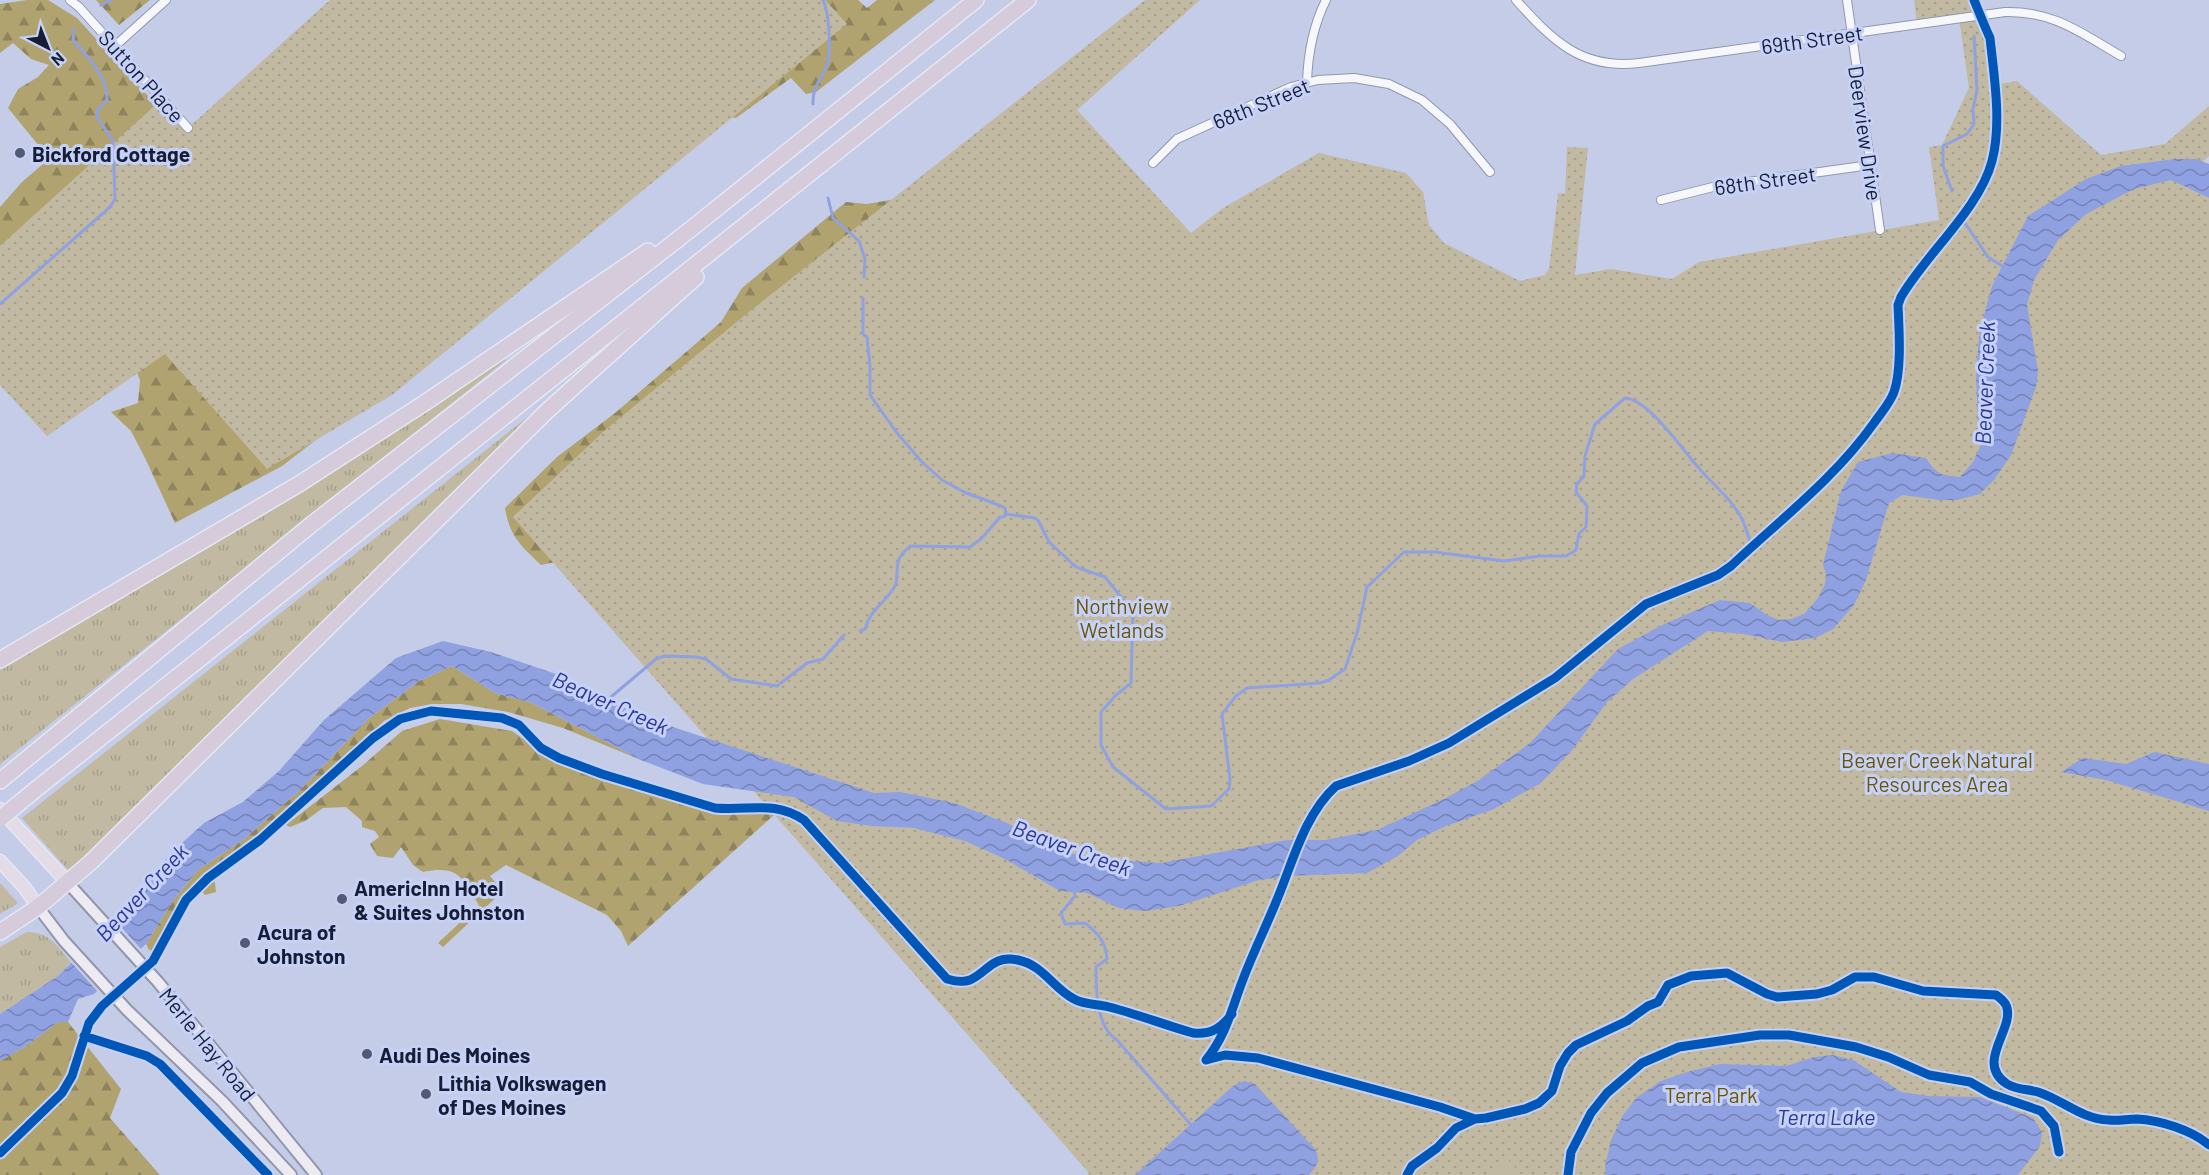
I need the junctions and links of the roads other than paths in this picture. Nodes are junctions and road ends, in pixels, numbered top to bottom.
1 (70, 0) edge
2 (166, 0) edge
3 (976, 0) edge
4 (1028, 0) edge
5 (1326, 0) edge
6 (1516, 0) edge
7 (1847, 0) edge
8 (1852, 33) junction
9 (116, 46) junction
10 (2121, 56) dead end
11 (1307, 82) junction
12 (188, 128) dead end
13 (1153, 163) dead end
14 (1870, 165) junction
15 (813, 172) junction
16 (1490, 172) dead end
17 (1661, 200) dead end
18 (691, 230) junction
19 (1880, 230) dead end
20 (0, 660) edge
21 (0, 781) edge
22 (0, 809) edge
23 (0, 819) edge
24 (0, 861) edge
25 (68, 883) junction
26 (39, 908) junction
27 (0, 932) edge
28 (291, 1175) edge
29 (316, 1175) edge

1 - 9 street, Sutton Place
2 - 9 street
3 - 18 highway
4 - 15 highway
5 - 11 street
6 - 8 street, 69th Street
7 - 8 street, Deerview Drive
8 - 10 street, 69th Street
8 - 14 street, Deerview Drive
9 - 12 street, Sutton Place
11 - 13 street, 68th Street
11 - 16 street, 68th Street
14 - 17 street, 68th Street
14 - 19 street, Deerview Drive
15 - 23 highway, bridge
15 - 25 highway
18 - 20 highway
18 - 21 highway
22 - 25 main road, Merle Hay Road
24 - 26 main road, Merle Hay Road
25 - 26 highway
25 - 29 main road, Merle Hay Road
26 - 27 highway
26 - 28 main road, Merle Hay Road

